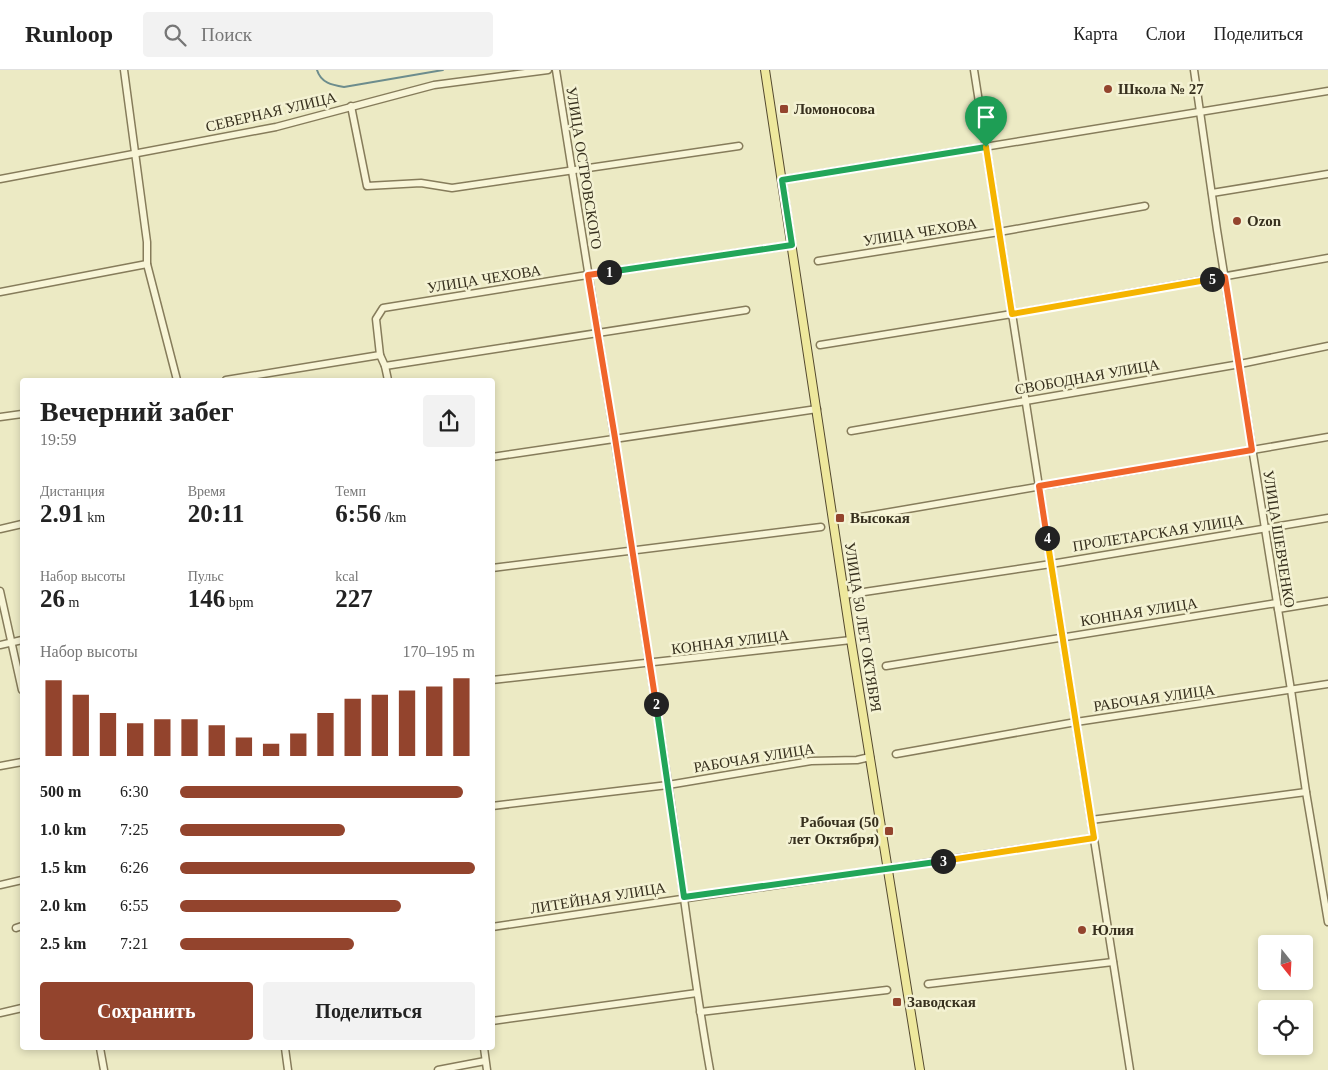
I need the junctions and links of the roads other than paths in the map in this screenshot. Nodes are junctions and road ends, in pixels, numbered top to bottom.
1 (124, 70) edge
2 (548, 70) edge
3 (556, 70) edge
4 (765, 70) edge
5 (974, 70) edge
6 (1194, 70) edge
7 (1328, 91) edge
8 (351, 106) junction
9 (1201, 111) junction
10 (739, 146) dead end
11 (986, 147) junction
12 (136, 153) junction
13 (572, 170) junction
14 (1328, 174) edge
15 (0, 179) edge
16 (782, 180) junction
17 (1212, 192) junction
18 (1145, 206) dead end
19 (999, 232) junction
20 (792, 245) junction
21 (1328, 258) edge
22 (818, 261) dead end
23 (147, 264) junction
24 (588, 275) junction
25 (1225, 277) junction
26 (0, 292) edge
27 (746, 310) dead end
28 (1012, 314) junction
29 (598, 332) junction
30 (820, 345) dead end
31 (1328, 346) edge
32 (380, 355) junction
33 (1240, 364) junction
34 (385, 366) junction
35 (176, 378) edge
36 (238, 378) edge
37 (388, 378) edge
38 (1026, 400) junction
39 (817, 409) junction
40 (20, 414) edge
41 (0, 417) edge
42 (851, 431) dead end
43 (1328, 437) edge
44 (615, 438) junction
45 (1252, 450) junction
46 (495, 456) edge
47 (1039, 486) junction
48 (861, 517) dead end
49 (1328, 518) edge
50 (20, 524) edge
51 (821, 527) dead end
52 (0, 529) edge
53 (1265, 529) junction
54 (631, 551) junction
55 (1051, 564) junction
56 (495, 568) edge
57 (0, 591) edge
58 (844, 595) junction
59 (1328, 601) edge
60 (1278, 606) junction
61 (1062, 637) junction
62 (20, 640) edge
63 (851, 640) junction
64 (11, 642) junction
65 (0, 645) edge
66 (649, 664) junction
67 (886, 666) dead end
68 (495, 680) edge
69 (20, 681) edge
70 (1328, 684) edge
71 (1292, 690) junction
72 (1076, 722) junction
73 (896, 754) dead end
74 (870, 757) junction
75 (20, 762) edge
76 (0, 766) edge
77 (668, 785) junction
78 (1306, 792) junction
79 (495, 806) edge
80 (1091, 820) junction
81 (1094, 838) junction
82 (888, 870) junction
83 (20, 880) edge
84 (0, 885) edge
85 (684, 897) junction
86 (1328, 922) edge
87 (495, 927) edge
88 (1113, 962) junction
89 (928, 984) dead end
90 (887, 990) dead end
91 (697, 993) junction
92 (20, 1008) edge
93 (700, 1012) junction
94 (0, 1013) edge
95 (495, 1022) edge
96 (100, 1050) edge
97 (285, 1050) edge
98 (484, 1050) edge
99 (485, 1061) junction
100 (104, 1070) edge
101 (288, 1070) edge
102 (438, 1070) edge
103 (487, 1070) edge
104 (710, 1070) edge
105 (920, 1070) edge
106 (1130, 1070) edge

1 - 12 street
2 - 8 street, СЕВЕРНАЯ УЛИЦА
3 - 13 street, УЛИЦА ОСТРОВСКОГО
4 - 16 main road, УЛИЦА 50 ЛЕТ ОКТЯБРЯ
5 - 11 street
6 - 9 street, УЛИЦА ШЕВЧЕНКО
7 - 9 street
8 - 12 street, СЕВЕРНАЯ УЛИЦА
8 - 13 street
9 - 11 street
9 - 17 street, УЛИЦА ШЕВЧЕНКО
10 - 13 street
11 - 16 street
11 - 19 street
12 - 15 street, СЕВЕРНАЯ УЛИЦА
12 - 23 street
13 - 24 street, УЛИЦА ОСТРОВСКОГО
14 - 17 street
16 - 20 main road, УЛИЦА 50 ЛЕТ ОКТЯБРЯ
17 - 25 street, УЛИЦА ШЕВЧЕНКО
18 - 19 street, УЛИЦА ЧЕХОВА
19 - 22 street, УЛИЦА ЧЕХОВА
19 - 28 street
20 - 24 street, УЛИЦА ЧЕХОВА
20 - 39 main road, УЛИЦА 50 ЛЕТ ОКТЯБРЯ
21 - 25 street
23 - 26 street
23 - 35 street
24 - 29 street, УЛИЦА ОСТРОВСКОГО
24 - 32 street, УЛИЦА ЧЕХОВА
25 - 28 street
25 - 33 street, УЛИЦА ШЕВЧЕНКО
27 - 29 street
28 - 30 street
28 - 38 street
29 - 34 street
29 - 44 street, УЛИЦА ОСТРОВСКОГО
31 - 33 street, СВОБОДНАЯ УЛИЦА
32 - 34 street, УЛИЦА ЧЕХОВА
32 - 36 street
33 - 38 street, СВОБОДНАЯ УЛИЦА
33 - 45 street, УЛИЦА ШЕВЧЕНКО
34 - 37 street, УЛИЦА ЧЕХОВА
38 - 42 street, СВОБОДНАЯ УЛИЦА
38 - 47 street
39 - 44 street
39 - 58 main road, УЛИЦА 50 ЛЕТ ОКТЯБРЯ
40 - 41 street
43 - 45 street
44 - 46 street
44 - 54 street, УЛИЦА ОСТРОВСКОГО
45 - 47 street
45 - 53 street, УЛИЦА ШЕВЧЕНКО
47 - 48 street
47 - 55 street
49 - 53 street, ПРОЛЕТАРСКАЯ УЛИЦА
50 - 52 street
51 - 54 street
53 - 55 street, ПРОЛЕТАРСКАЯ УЛИЦА
53 - 60 street, УЛИЦА ШЕВЧЕНКО
54 - 56 street
54 - 66 street, УЛИЦА ОСТРОВСКОГО
55 - 58 street, ПРОЛЕТАРСКАЯ УЛИЦА
55 - 61 street
57 - 64 street
58 - 63 main road, УЛИЦА 50 ЛЕТ ОКТЯБРЯ
59 - 60 street, КОННАЯ УЛИЦА
60 - 61 street, КОННАЯ УЛИЦА
60 - 71 street, УЛИЦА ШЕВЧЕНКО
61 - 67 street, КОННАЯ УЛИЦА
61 - 72 street
62 - 64 street
63 - 66 street, КОННАЯ УЛИЦА
63 - 74 main road, УЛИЦА 50 ЛЕТ ОКТЯБРЯ
64 - 65 street
64 - 69 street
66 - 68 street, КОННАЯ УЛИЦА
66 - 77 street, УЛИЦА ОСТРОВСКОГО
70 - 71 street, РАБОЧАЯ УЛИЦА
71 - 72 street, РАБОЧАЯ УЛИЦА
71 - 78 street, УЛИЦА ШЕВЧЕНКО
72 - 73 street, РАБОЧАЯ УЛИЦА
72 - 80 street
74 - 77 street, РАБОЧАЯ УЛИЦА
74 - 82 main road, УЛИЦА 50 ЛЕТ ОКТЯБРЯ
75 - 76 street
77 - 79 street, РАБОЧАЯ УЛИЦА
77 - 85 street, УЛИЦА ОСТРОВСКОГО
78 - 80 street
78 - 86 street, УЛИЦА ШЕВЧЕНКО
80 - 81 street
81 - 82 street, ЛИТЕЙНАЯ УЛИЦА
81 - 88 street
82 - 85 street, ЛИТЕЙНАЯ УЛИЦА
82 - 105 main road, УЛИЦА 50 ЛЕТ ОКТЯБРЯ
83 - 84 street
85 - 87 street, ЛИТЕЙНАЯ УЛИЦА
85 - 91 street, УЛИЦА ОСТРОВСКОГО
88 - 89 street
88 - 106 street
90 - 93 street
91 - 93 street, УЛИЦА ОСТРОВСКОГО
91 - 95 street
92 - 94 street
93 - 104 street, УЛИЦА ОСТРОВСКОГО
96 - 100 street
97 - 101 street
98 - 99 street
99 - 102 street
99 - 103 street

